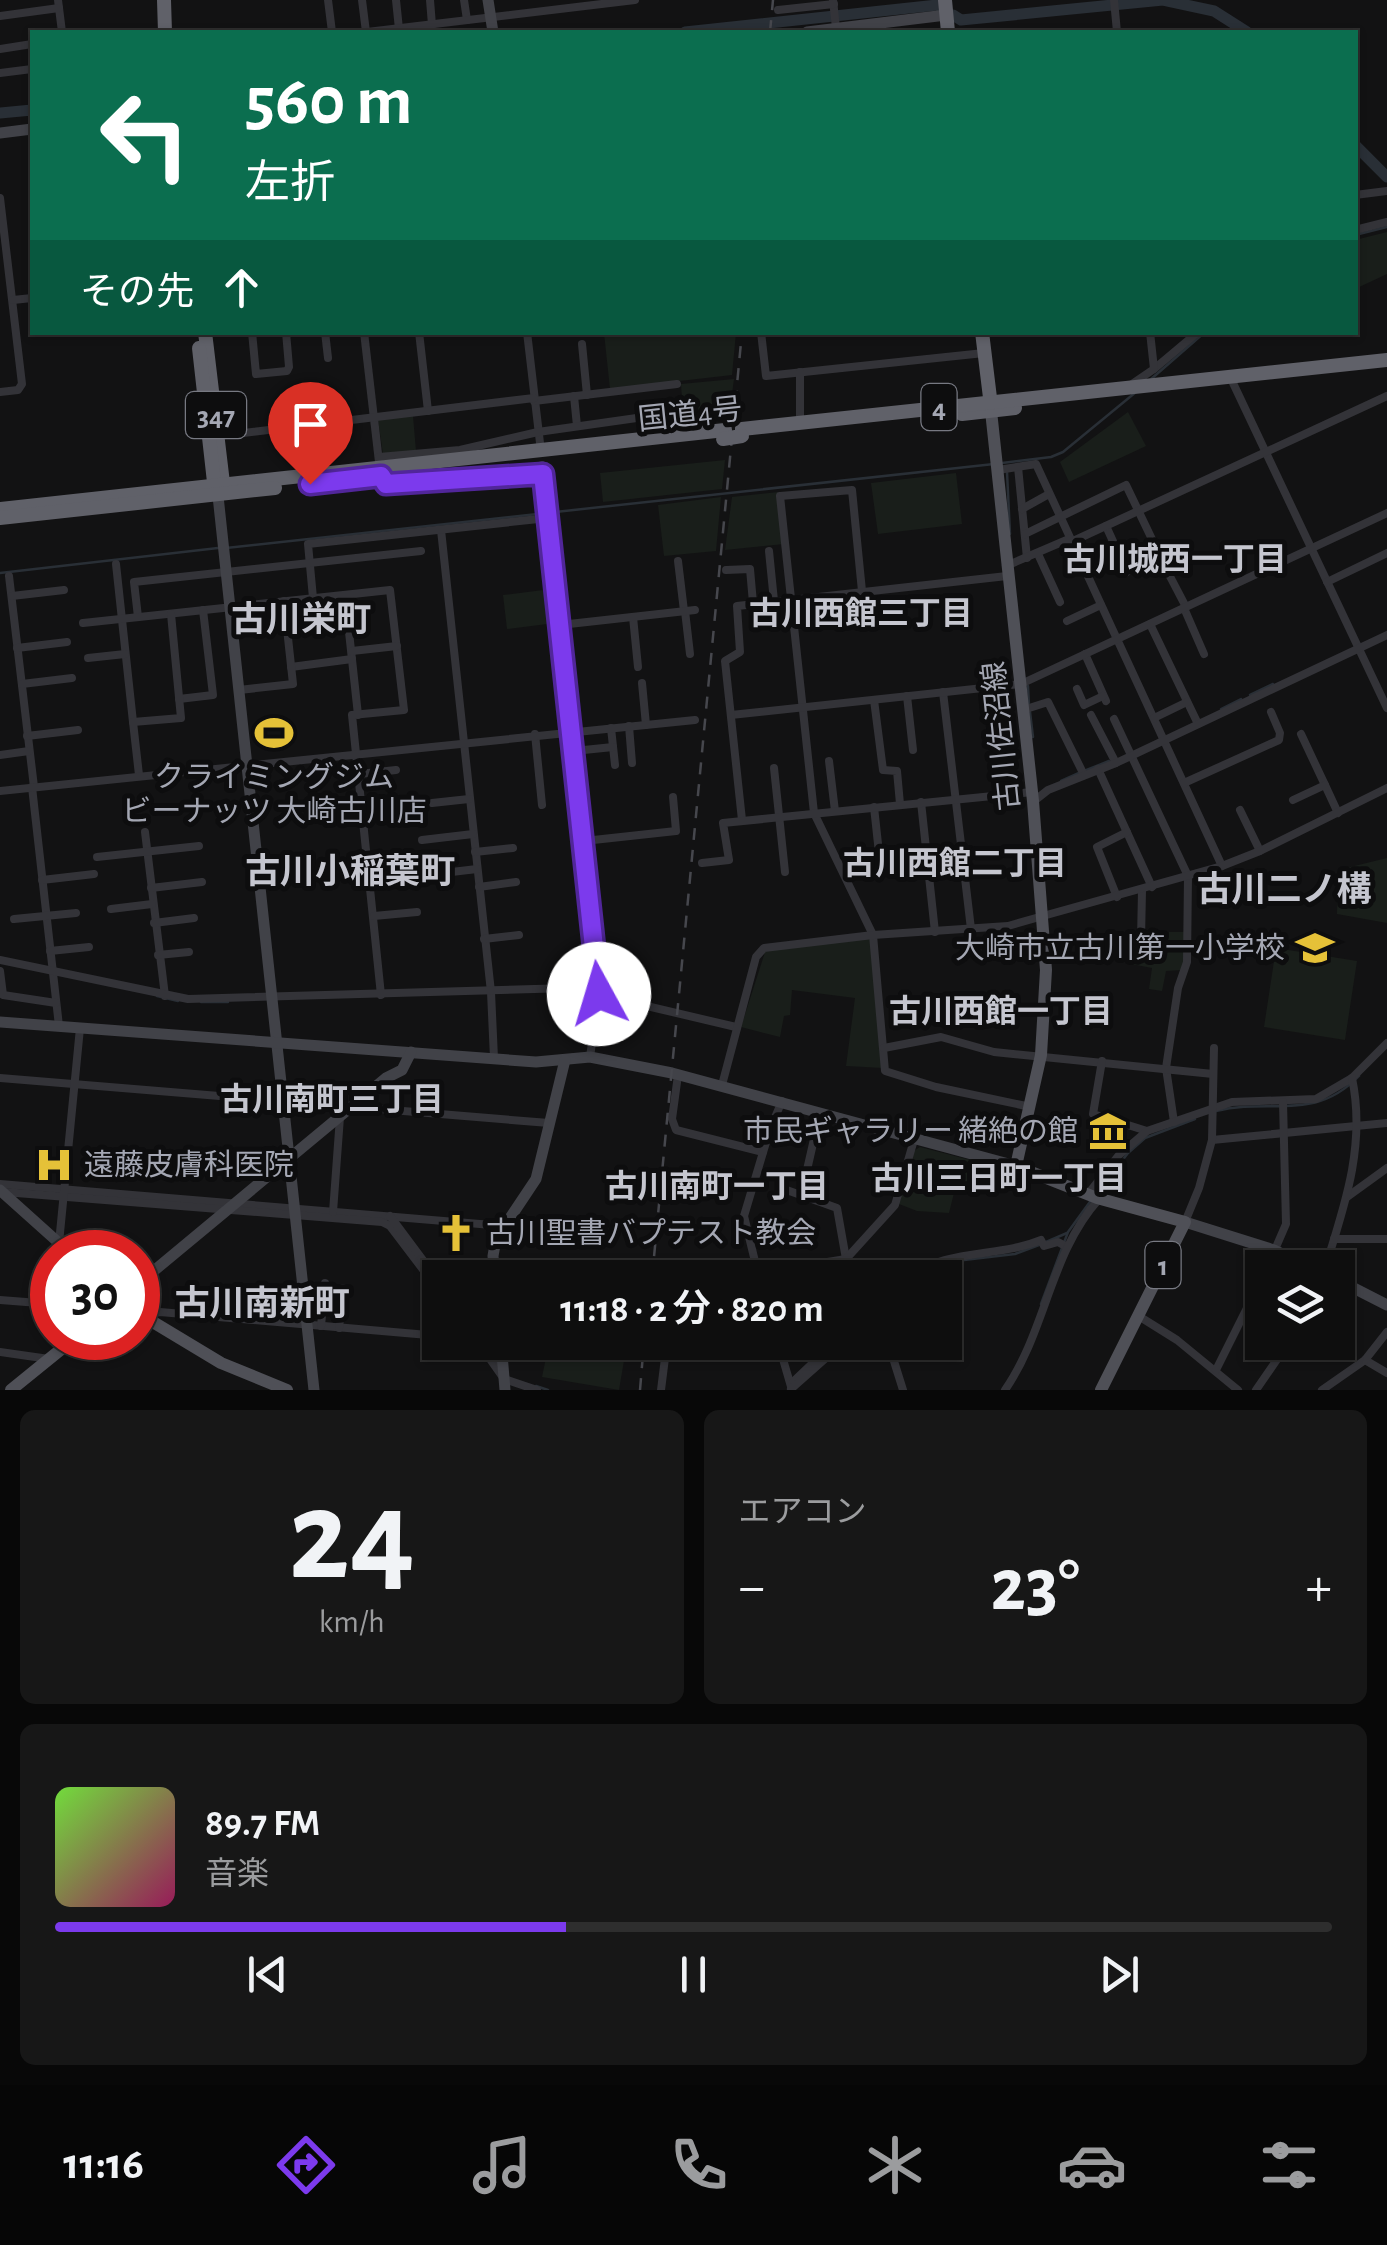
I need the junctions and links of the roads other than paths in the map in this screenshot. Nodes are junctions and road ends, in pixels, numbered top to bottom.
1 (164, 0) edge
2 (172, 0) edge
3 (328, 0) edge
4 (362, 0) edge
5 (396, 0) edge
6 (430, 0) edge
7 (464, 0) edge
8 (488, 0) edge
9 (636, 0) edge
10 (626, 1) edge
11 (591, 3) edge
12 (1114, 3) edge
13 (59, 4) edge
14 (834, 4) edge
15 (946, 7) edge
16 (778, 10) dead end
17 (0, 16) edge
18 (490, 17) junction
19 (466, 20) junction
20 (432, 24) junction
21 (836, 25) junction
22 (399, 28) junction
23 (857, 29) edge
24 (62, 30) edge
25 (164, 30) edge
26 (172, 30) edge
27 (332, 30) edge
28 (366, 30) edge
29 (382, 30) edge
30 (492, 30) edge
31 (816, 30) edge
32 (1117, 30) edge
33 (30, 44) edge
34 (0, 48) edge
35 (30, 69) edge
36 (0, 73) edge
37 (30, 129) edge
38 (0, 133) edge
39 (1387, 192) edge
40 (1358, 195) edge
41 (0, 198) edge
42 (1387, 222) edge
43 (1358, 229) edge
44 (30, 298) edge
45 (13, 300) junction
46 (197, 335) edge
47 (205, 335) edge
48 (252, 335) edge
49 (286, 335) edge
50 (325, 335) edge
51 (364, 335) edge
52 (419, 335) edge
53 (527, 335) edge
54 (761, 335) edge
55 (982, 335) edge
56 (1150, 335) edge
57 (1194, 335) edge
58 (582, 344) dead end
59 (984, 353) junction
60 (328, 358) dead end
61 (1387, 362) edge
62 (1154, 369) junction
63 (800, 372) junction
64 (1233, 383) junction
65 (677, 384) dead end
66 (1135, 390) junction
67 (0, 392) edge
68 (586, 395) junction
69 (574, 396) junction
70 (1387, 396) edge
71 (534, 400) junction
72 (991, 406) junction
73 (428, 411) junction
74 (680, 412) dead end
75 (374, 418) junction
76 (800, 422) junction
77 (578, 426) junction
78 (538, 432) junction
79 (742, 433) junction
80 (218, 436) junction
81 (540, 443) dead end
82 (1267, 452) junction
83 (997, 464) junction
84 (380, 467) junction
85 (1018, 467) junction
86 (218, 488) junction
87 (1049, 494) junction
88 (0, 508) edge
89 (1022, 509) junction
90 (1139, 511) junction
91 (1387, 512) edge
92 (547, 514) junction
93 (1059, 516) junction
94 (0, 518) edge
95 (1106, 526) junction
96 (441, 530) junction
97 (1025, 534) junction
98 (1070, 541) junction
99 (1311, 548) junction
100 (421, 552) dead end
101 (769, 552) dead end
102 (1387, 553) edge
103 (1038, 554) junction
104 (1027, 558) junction
105 (310, 561) junction
106 (678, 561) dead end
107 (116, 564) dead end
108 (726, 570) dead end
109 (226, 571) junction
110 (1007, 571) junction
111 (1127, 572) dead end
112 (9, 576) dead end
113 (1327, 582) junction
114 (64, 590) dead end
115 (862, 591) junction
116 (345, 594) junction
117 (12, 596) junction
118 (313, 598) junction
119 (791, 600) junction
120 (284, 601) junction
121 (774, 601) junction
122 (1060, 602) dead end
123 (753, 603) junction
124 (1101, 605) junction
125 (230, 607) junction
126 (1185, 608) junction
127 (203, 610) junction
128 (688, 611) junction
129 (171, 614) junction
130 (632, 617) junction
131 (138, 618) junction
132 (122, 619) junction
133 (1067, 621) dead end
134 (84, 623) dead end
135 (1150, 624) junction
136 (560, 625) junction
137 (1387, 636) edge
138 (1118, 640) junction
139 (67, 642) dead end
140 (397, 646) junction
141 (17, 648) junction
142 (1360, 648) junction
143 (126, 654) junction
144 (690, 654) dead end
145 (1085, 654) junction
146 (1204, 654) dead end
147 (352, 655) junction
148 (88, 658) dead end
149 (292, 667) junction
150 (638, 668) dead end
151 (72, 678) dead end
152 (642, 683) dead end
153 (22, 684) junction
154 (1020, 684) junction
155 (1076, 689) dead end
156 (239, 690) junction
157 (943, 692) junction
158 (907, 696) junction
159 (179, 698) junction
160 (874, 700) junction
161 (1187, 702) junction
162 (803, 707) junction
163 (1387, 708) edge
164 (1024, 710) junction
165 (1087, 710) junction
166 (1271, 712) dead end
167 (358, 715) junction
168 (731, 715) junction
169 (1154, 718) junction
170 (1114, 719) dead end
171 (694, 720) dead end
172 (133, 722) junction
173 (1198, 724) junction
174 (646, 725) junction
175 (1096, 725) junction
176 (628, 726) junction
177 (611, 728) junction
178 (78, 730) dead end
179 (572, 730) junction
180 (1085, 731) dead end
181 (535, 734) junction
182 (1301, 734) dead end
183 (28, 736) junction
184 (1164, 740) junction
185 (463, 742) junction
186 (613, 746) junction
187 (913, 750) dead end
188 (29, 751) junction
189 (574, 751) junction
190 (356, 752) junction
191 (0, 754) edge
192 (1132, 756) junction
193 (829, 761) dead end
194 (632, 763) dead end
195 (1116, 763) junction
196 (248, 765) junction
197 (615, 765) dead end
198 (774, 768) dead end
199 (1098, 768) junction
200 (396, 770) dead end
201 (359, 774) junction
202 (139, 775) junction
203 (1084, 775) junction
204 (1184, 783) junction
205 (1325, 784) junction
206 (33, 787) junction
207 (1387, 788) edge
208 (0, 791) edge
209 (672, 797) dead end
210 (1033, 797) junction
211 (955, 798) junction
212 (469, 799) junction
213 (1293, 800) dead end
214 (920, 802) junction
215 (432, 803) dead end
216 (542, 804) dead end
217 (900, 804) junction
218 (874, 806) junction
219 (834, 810) junction
220 (1240, 810) dead end
221 (1338, 812) junction
222 (814, 813) junction
223 (778, 817) junction
224 (742, 820) junction
225 (145, 832) dead end
226 (1127, 832) junction
227 (473, 834) junction
228 (422, 840) dead end
229 (584, 840) junction
230 (199, 846) dead end
231 (513, 848) dead end
232 (1260, 851) junction
233 (147, 852) junction
234 (475, 852) junction
235 (879, 853) dead end
236 (96, 858) dead end
237 (702, 863) dead end
238 (1222, 866) junction
239 (477, 869) junction
240 (784, 872) dead end
241 (94, 874) dead end
242 (426, 875) dead end
243 (1188, 876) junction
244 (42, 880) junction
245 (202, 882) dead end
246 (516, 882) dead end
247 (478, 887) junction
248 (1152, 887) junction
249 (151, 888) junction
250 (1142, 890) junction
251 (1118, 897) junction
252 (152, 904) junction
253 (111, 909) dead end
254 (76, 912) dead end
255 (417, 912) dead end
256 (46, 916) junction
257 (374, 916) junction
258 (1043, 916) junction
259 (194, 918) dead end
260 (14, 919) dead end
261 (154, 922) junction
262 (971, 929) junction
263 (935, 932) junction
264 (519, 936) dead end
265 (874, 936) junction
266 (484, 940) junction
267 (1141, 940) dead end
268 (89, 947) dead end
269 (50, 951) junction
270 (188, 952) dead end
271 (158, 955) junction
272 (0, 960) edge
273 (0, 971) edge
274 (52, 972) junction
275 (491, 992) junction
276 (599, 994) junction
277 (381, 995) junction
278 (164, 996) junction
279 (273, 999) junction
280 (56, 1003) junction
281 (0, 1022) edge
282 (59, 1027) junction
283 (736, 1027) junction
284 (80, 1028) junction
285 (278, 1042) junction
286 (1387, 1043) edge
287 (884, 1048) junction
288 (1214, 1048) dead end
289 (412, 1052) junction
290 (1041, 1055) junction
291 (590, 1056) junction
292 (494, 1058) junction
293 (565, 1060) junction
294 (1102, 1062) junction
295 (1166, 1068) junction
296 (1213, 1074) junction
297 (678, 1075) junction
298 (0, 1078) edge
299 (1353, 1081) junction
300 (74, 1084) junction
301 (722, 1085) junction
302 (284, 1101) junction
303 (782, 1102) junction
304 (352, 1106) junction
305 (1283, 1106) junction
306 (1031, 1107) junction
307 (1213, 1110) junction
308 (820, 1113) junction
309 (340, 1117) junction
310 (1174, 1122) junction
311 (549, 1123) junction
312 (1387, 1123) edge
313 (1358, 1126) junction
314 (1147, 1132) junction
315 (1285, 1134) junction
316 (914, 1140) junction
317 (1212, 1140) junction
318 (763, 1152) junction
319 (289, 1158) junction
320 (1016, 1166) junction
321 (1387, 1168) edge
322 (781, 1188) dead end
323 (1, 1189) edge
324 (64, 1193) junction
325 (801, 1196) junction
326 (1094, 1197) junction
327 (1347, 1197) junction
328 (231, 1206) junction
329 (295, 1212) junction
330 (333, 1212) junction
331 (390, 1216) junction
332 (363, 1217) junction
333 (1185, 1222) junction
334 (504, 1226) junction
335 (45, 1230) edge
336 (64, 1230) edge
337 (1334, 1239) junction
338 (1387, 1239) edge
339 (1064, 1245) junction
340 (1274, 1250) joint
341 (1331, 1250) edge
342 (846, 1259) junction
343 (422, 1260) edge
344 (494, 1260) edge
345 (754, 1260) edge
346 (840, 1260) edge
347 (946, 1260) edge
348 (422, 1263) edge
349 (160, 1266) edge
350 (325, 1283) dead end
351 (343, 1288) dead end
352 (1355, 1289) edge
353 (0, 1300) edge
354 (30, 1302) edge
355 (1387, 1305) edge
356 (160, 1312) edge
357 (1245, 1312) edge
358 (1138, 1315) junction
359 (307, 1326) junction
360 (321, 1326) junction
361 (160, 1327) edge
362 (339, 1328) junction
363 (1387, 1332) edge
364 (422, 1335) edge
365 (0, 1352) edge
366 (30, 1356) edge
367 (47, 1360) edge
368 (664, 1360) edge
369 (783, 1360) edge
370 (818, 1360) edge
371 (823, 1360) edge
372 (894, 1360) edge
373 (1277, 1360) edge
374 (1364, 1360) junction
375 (1216, 1370) junction
376 (1387, 1373) edge
377 (504, 1378) edge
378 (791, 1388) edge
379 (11, 1390) edge
380 (286, 1390) edge
381 (314, 1390) edge
382 (537, 1390) edge
383 (661, 1390) edge
384 (903, 1390) edge
385 (1005, 1390) edge
386 (1101, 1390) edge
387 (1238, 1390) edge
388 (1256, 1390) edge
389 (1322, 1390) edge

1 - 25 highway
2 - 26 highway
3 - 27 street
4 - 28 street
5 - 22 street
6 - 20 street
7 - 19 street
8 - 18 street
9 - 10 street
10 - 11 street
11 - 18 street
12 - 32 street
13 - 17 street
13 - 24 street
14 - 16 street
14 - 21 street
15 - 23 street
18 - 19 street
18 - 30 street
19 - 20 street
20 - 22 street
21 - 23 street
21 - 31 street
22 - 29 street
33 - 34 street
35 - 36 street
37 - 38 street
39 - 40 street
41 - 45 street
42 - 43 street
44 - 45 street
45 - 67 street
46 - 86 highway, 347
47 - 80 highway, 347
48 - 49 street
50 - 60 street
51 - 75 street
52 - 73 street
53 - 71 street
54 - 63 street
55 - 59 highway
56 - 62 street
57 - 62 street
58 - 68 street
59 - 63 street
59 - 72 highway
61 - 64 highway, 国道4号 / 4
61 - 66 highway, 国道4号 / 4
62 - 66 street
63 - 76 street
64 - 66 highway, 国道4号 / 4
64 - 82 street
65 - 68 street
66 - 72 highway, 国道4号 / 4
68 - 69 street
69 - 71 street
69 - 77 street
70 - 82 street
71 - 73 street
71 - 78 street
72 - 76 highway, 国道4号 / 4
72 - 79 highway, 国道4号 / 4
72 - 83 main road, 古川佐沼線
73 - 75 street
74 - 77 street
75 - 80 street
75 - 84 street
76 - 79 highway, 国道4号 / 4
77 - 78 street
78 - 81 street
78 - 84 street
79 - 84 highway, 国道4号 / 4
80 - 86 highway, 347
82 - 90 street
82 - 99 street
83 - 85 street
83 - 110 main road, 古川佐沼線
84 - 86 highway, 国道4号 / 4
84 - 92 street
85 - 87 street
85 - 89 street
86 - 88 highway, 国道4号 / 4
86 - 94 highway, 国道4号 / 4
86 - 109 street
87 - 89 street
87 - 93 street
89 - 97 street
90 - 93 street
90 - 95 street
90 - 126 street
91 - 99 street
92 - 96 street
92 - 136 street
93 - 97 street
93 - 98 street
95 - 98 street
95 - 111 street
96 - 105 street
96 - 185 street
97 - 104 street
98 - 103 street
98 - 124 street
99 - 113 street
99 - 126 street
100 - 105 street
101 - 121 street
102 - 113 street
103 - 104 street
103 - 122 street
104 - 110 street
105 - 109 street
105 - 118 street
106 - 128 street
107 - 132 street
108 - 123 street
109 - 125 street
109 - 131 street
110 - 115 street
110 - 154 main road, 古川佐沼線
112 - 117 street
113 - 142 street
114 - 117 street
115 - 119 street
115 - 119 street
116 - 118 street
116 - 140 street
116 - 147 street
117 - 141 street
118 - 120 street
119 - 121 street
119 - 162 street
120 - 125 street
120 - 149 street
121 - 123 street
123 - 168 street
124 - 133 street
124 - 138 street
125 - 127 street
125 - 156 street
126 - 135 street
126 - 146 street
127 - 129 street
127 - 159 street
128 - 130 street
128 - 144 street
129 - 131 street
129 - 159 street
130 - 136 street
130 - 150 street
131 - 132 street
132 - 134 street
132 - 143 street
135 - 138 street
135 - 161 street
136 - 179 street
137 - 142 street
138 - 145 street
138 - 169 street
139 - 141 street
140 - 147 street
140 - 167 street
141 - 153 street
142 - 163 street
142 - 173 street
143 - 148 street
143 - 172 street
145 - 154 street
145 - 165 street
147 - 149 street
147 - 167 street
149 - 156 street
151 - 153 street
152 - 174 street
153 - 183 street
154 - 157 street
154 - 164 main road, 古川佐沼線
155 - 165 street
156 - 196 street
157 - 158 street
157 - 211 street
158 - 160 street
158 - 187 street
159 - 172 street
160 - 162 street
160 - 217 street
161 - 169 street
161 - 173 street
162 - 168 street
162 - 222 street
164 - 203 street
164 - 210 main road, 古川佐沼線
165 - 175 street
166 - 204 street
167 - 190 street
168 - 224 street
169 - 184 street
170 - 192 street
171 - 174 street
172 - 202 street
173 - 184 street
174 - 176 street
175 - 180 street
175 - 195 street
176 - 177 street
176 - 194 street
177 - 179 street
177 - 186 street
178 - 183 street
179 - 181 street
179 - 189 street
181 - 185 street
181 - 216 street
182 - 205 street
183 - 188 street
184 - 192 street
184 - 204 street
185 - 190 street
185 - 212 street
186 - 189 street
186 - 197 street
188 - 191 street
188 - 206 street
189 - 229 street
190 - 196 street
190 - 201 street
192 - 195 street
192 - 243 street
193 - 219 street
195 - 199 street
196 - 202 street
196 - 279 street
198 - 223 street
199 - 203 street
199 - 226 street
200 - 201 street
201 - 257 street
202 - 206 street
203 - 210 street
204 - 238 street
205 - 213 street
205 - 221 street
206 - 208 street
206 - 244 street
207 - 221 street
209 - 229 street
210 - 211 street
210 - 258 main road, 古川佐沼線
211 - 214 street
211 - 262 street
212 - 215 street
212 - 227 street
214 - 217 street
214 - 263 street
217 - 218 street
218 - 219 street
218 - 235 street
219 - 222 street
220 - 232 street
221 - 232 street
222 - 223 street
222 - 265 street
223 - 224 street
223 - 240 street
224 - 237 street
225 - 233 street
226 - 248 street
226 - 251 street
227 - 228 street
227 - 234 street
229 - 276 street
230 - 233 street
231 - 234 street
232 - 238 street
233 - 236 street
233 - 249 street
234 - 239 street
238 - 243 street
239 - 242 street
239 - 247 street
241 - 244 street
243 - 248 street
243 - 295 street
244 - 256 street
245 - 249 street
246 - 247 street
247 - 266 street
248 - 250 street
249 - 252 street
250 - 251 street
250 - 267 street
251 - 258 street
252 - 253 street
252 - 261 street
254 - 256 street
255 - 257 street
256 - 260 street
256 - 269 street
257 - 277 street
258 - 262 street
258 - 290 main road, 古川佐沼線
259 - 261 street
261 - 271 street
262 - 263 street
263 - 265 street
264 - 266 street
265 - 283 street
265 - 287 street
266 - 275 street
268 - 269 street
269 - 274 street
270 - 271 street
271 - 278 street
272 - 274 street
273 - 280 street
274 - 278 street
274 - 280 street
275 - 276 street
275 - 277 street
275 - 292 street
276 - 283 street
276 - 291 street
277 - 279 street
278 - 279 street
279 - 285 street
280 - 282 street
281 - 282 street
282 - 284 street
283 - 301 street
284 - 285 street
284 - 300 street
285 - 289 street
285 - 302 street
286 - 299 street
287 - 290 street
287 - 306 street
288 - 296 street
289 - 292 street
289 - 304 street
290 - 294 street
290 - 306 main road, 古川佐沼線
291 - 293 street
291 - 297 street
292 - 293 street
293 - 311 street
294 - 295 street
294 - 314 street
295 - 296 street
295 - 310 street
296 - 307 street
297 - 301 street
297 - 318 street
298 - 300 street
299 - 305 street
299 - 313 street
300 - 302 street
300 - 324 street
301 - 303 street
302 - 304 street
302 - 319 street
303 - 308 street
303 - 318 street
304 - 309 street
304 - 311 street
305 - 307 street
305 - 315 street
306 - 320 main road, 古川佐沼線
307 - 310 street
307 - 317 street
308 - 316 street
308 - 325 street
309 - 319 street
309 - 330 street
310 - 314 street
311 - 334 street
312 - 313 street
313 - 315 street
313 - 327 street
314 - 326 street
315 - 317 street
315 - 340 street
316 - 320 street
316 - 342 street
317 - 333 street
318 - 345 street
319 - 328 street
319 - 329 street
320 - 326 main road, 1
321 - 327 street
322 - 325 street
323 - 324 street
323 - 335 street
324 - 328 street
324 - 336 street
325 - 342 street
326 - 333 main road, 1
326 - 339 street
327 - 337 street
328 - 329 street
328 - 349 street
329 - 330 street
329 - 332 street
329 - 359 street
330 - 332 street
331 - 332 street
331 - 334 street
331 - 343 street
332 - 348 street
333 - 340 street
333 - 358 main road, 1
334 - 344 street
337 - 338 street
337 - 341 street
339 - 347 street
339 - 385 street
342 - 346 street
350 - 360 street
351 - 362 street
352 - 355 street
353 - 354 street
356 - 359 street
357 - 375 street
358 - 375 street
358 - 386 main road, 1
359 - 360 street
359 - 381 street
360 - 362 street
361 - 380 main road
362 - 364 street
363 - 374 street
365 - 366 street
367 - 379 main road
368 - 383 street
369 - 378 street
370 - 378 street
371 - 378 street
372 - 384 street
373 - 388 street
374 - 376 street
374 - 389 street
375 - 387 street
377 - 382 street

